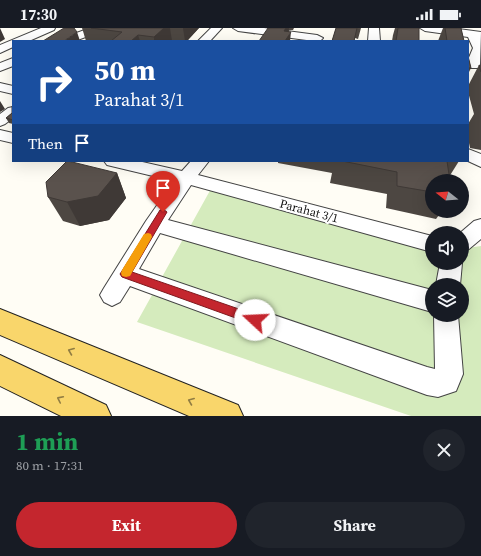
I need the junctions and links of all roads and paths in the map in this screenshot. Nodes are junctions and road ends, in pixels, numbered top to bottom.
1 (50, 28) edge
2 (100, 28) edge
3 (217, 28) edge
4 (238, 28) edge
5 (374, 28) edge
6 (425, 28) edge
7 (266, 32) junction
8 (476, 34) edge
9 (317, 36) edge
10 (21, 40) edge
11 (67, 40) edge
12 (205, 40) edge
13 (260, 40) edge
14 (374, 40) edge
15 (12, 43) edge
16 (0, 49) edge
17 (12, 62) edge
18 (0, 67) edge
19 (474, 67) edge
20 (0, 87) edge
21 (12, 90) edge
22 (12, 112) edge
23 (0, 122) edge
24 (0, 135) edge
25 (12, 138) edge
26 (469, 155) edge
27 (481, 161) edge
28 (118, 162) edge
29 (199, 162) edge
30 (186, 178) junction
31 (155, 224) junction
32 (481, 227) edge
33 (469, 237) edge
34 (425, 242) edge
35 (126, 274) junction
36 (112, 295) dead end
37 (425, 299) edge
38 (0, 322) edge
39 (446, 322) edge
40 (0, 370) edge
41 (95, 416) edge
42 (228, 416) edge

1 - 10 street
2 - 11 street
3 - 12 street
4 - 7 street
5 - 14 street
6 - 8 street
7 - 9 street
7 - 13 street
8 - 19 street
15 - 16 street
17 - 18 street
20 - 21 street
22 - 23 street
24 - 25 street
26 - 27 street
28 - 30 street, Parahat 3/1
29 - 30 street
30 - 31 street
30 - 34 street, Parahat 3/1
31 - 35 street
31 - 37 street
32 - 33 street
35 - 36 street
35 - 39 street
42 -> 38 main road
41 -> 40 main road

